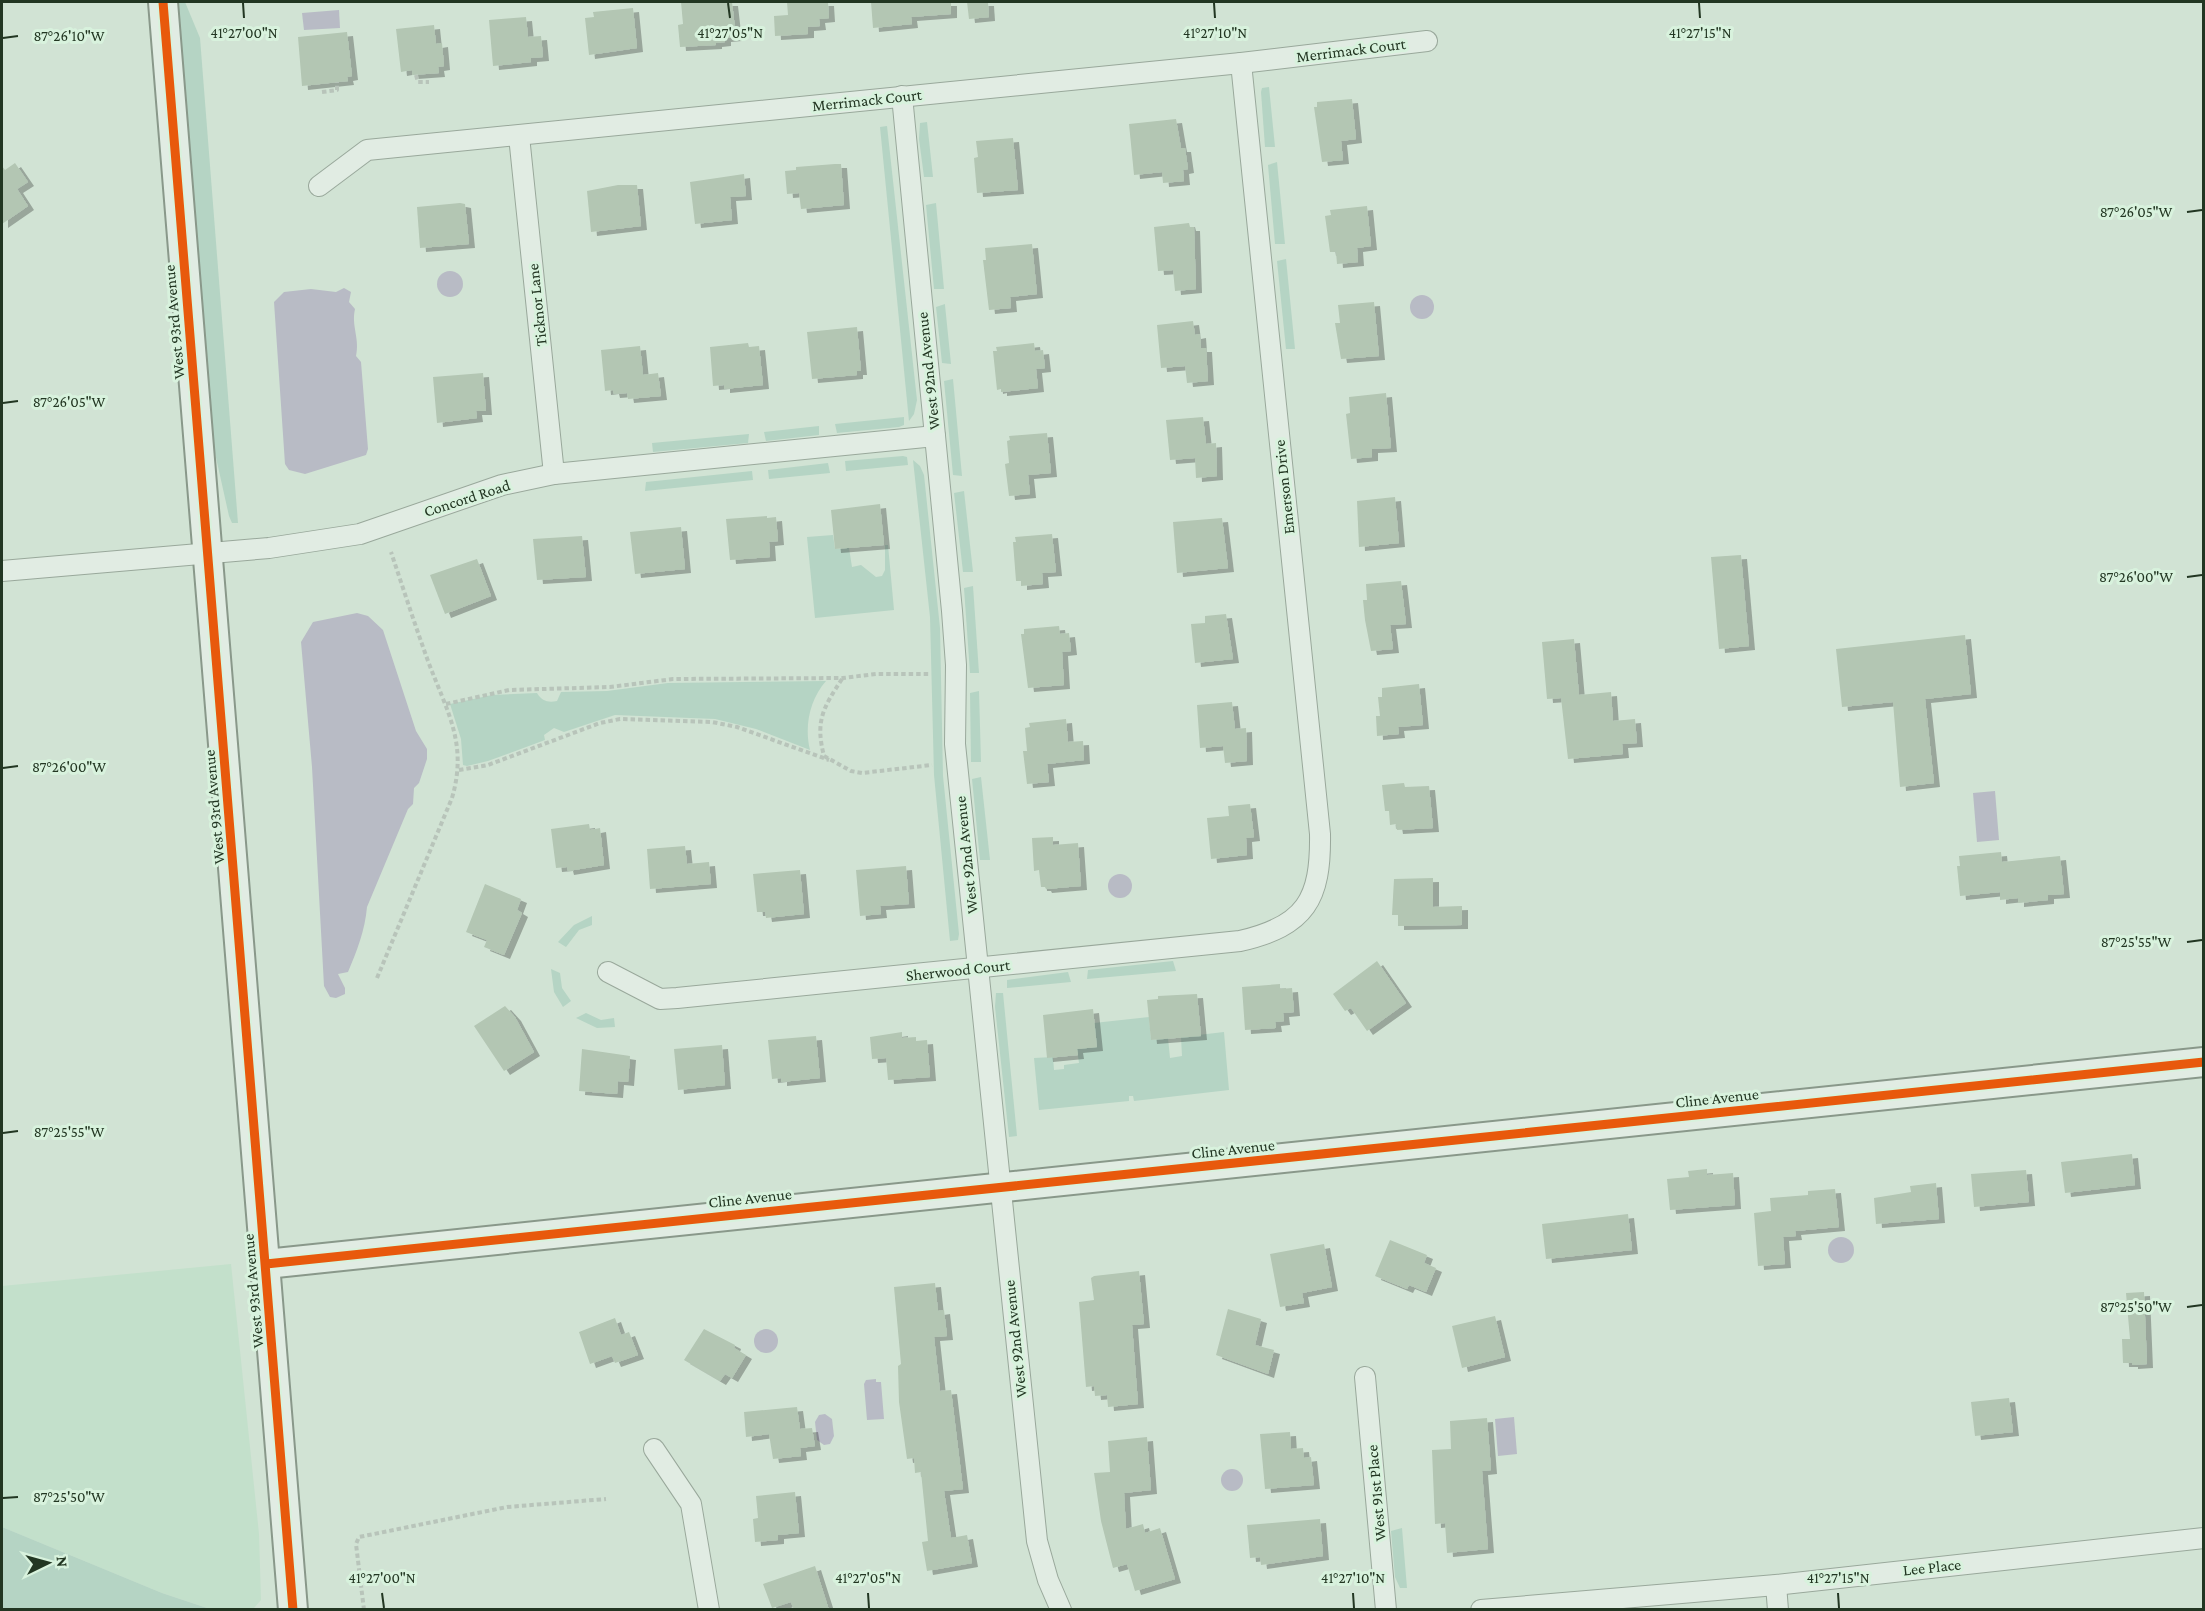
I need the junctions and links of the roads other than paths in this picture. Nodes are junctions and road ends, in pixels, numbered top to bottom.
1 (164, 2) edge
2 (1427, 41) dead end
3 (1241, 63) junction
4 (902, 96) junction
5 (519, 136) junction
6 (319, 186) dead end
7 (935, 436) junction
8 (554, 474) junction
9 (208, 552) junction
10 (2, 571) edge
11 (1305, 908) joint
12 (977, 968) junction
13 (608, 972) dead end
14 (2204, 1062) edge
15 (999, 1187) junction
16 (266, 1264) junction
17 (1365, 1377) dead end
18 (654, 1449) dead end
19 (2204, 1538) edge
20 (1776, 1584) junction
21 (294, 1610) edge
22 (709, 1610) edge
23 (1061, 1610) edge
24 (1386, 1610) edge
25 (1481, 1610) edge
26 (1778, 1610) edge

1 - 9 street, West 93rd Avenue
2 - 3 street, Merrimack Court
3 - 4 street, Merrimack Court
3 - 11 street, Emerson Drive
4 - 5 street, Merrimack Court
4 - 7 street, West 92nd Avenue
5 - 6 street, Merrimack Court
5 - 8 street, Ticknor Lane
7 - 8 street, Concord Road
7 - 12 street, West 92nd Avenue
8 - 9 street, Concord Road
9 - 10 street, Concord Road
9 - 16 street, West 93rd Avenue
11 - 12 street, Sherwood Court
12 - 13 street, Sherwood Court
12 - 15 street, West 92nd Avenue
14 - 15 street, Cline Avenue
15 - 16 street, Cline Avenue
15 - 23 street, West 92nd Avenue
16 - 21 street, West 93rd Avenue
17 - 24 street, West 91st Place
18 - 22 street
19 - 20 street, Lee Place
20 - 25 street, Lee Place
20 - 26 street

